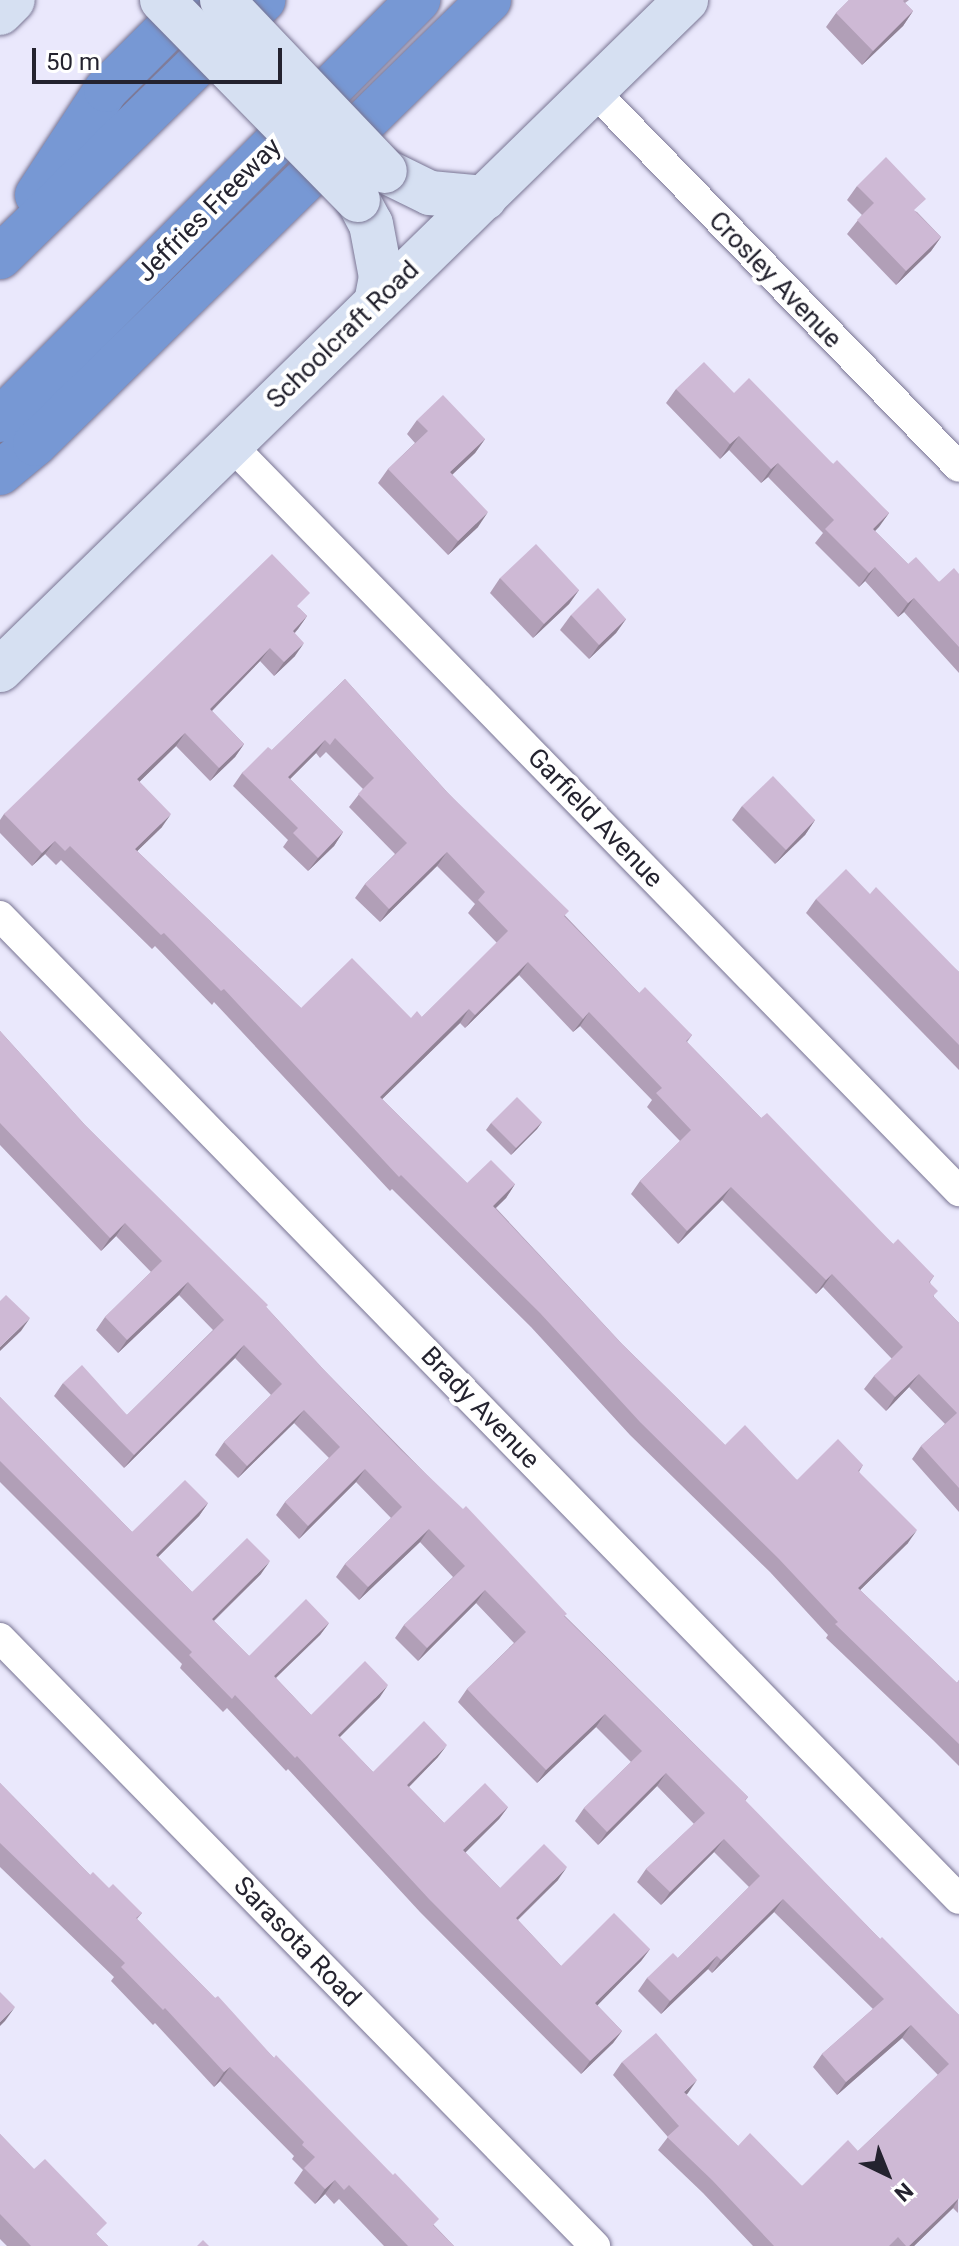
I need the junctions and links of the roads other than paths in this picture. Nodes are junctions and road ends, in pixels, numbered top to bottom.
1 (13, 0) edge
2 (162, 0) edge
3 (196, 0) edge
4 (222, 0) edge
5 (263, 0) edge
6 (418, 0) edge
7 (489, 0) edge
8 (686, 0) edge
9 (0, 13) edge
10 (593, 90) junction
11 (371, 186) junction
12 (485, 198) junction
13 (0, 251) edge
14 (0, 257) edge
15 (376, 303) junction
16 (0, 420) edge
17 (230, 444) junction
18 (959, 467) edge
19 (0, 473) edge
20 (0, 670) edge
21 (0, 916) edge
22 (959, 1191) edge
23 (0, 1638) edge
24 (959, 1899) edge
25 (595, 2246) edge

1 - 9 main road
2 - 11 main road, bridge
3 - 13 highway
4 - 11 main road, bridge
5 - 14 highway
6 - 16 highway, Jeffries Freeway
7 - 19 highway
8 - 10 main road, Schoolcraft Road
10 - 12 main road, Schoolcraft Road
10 - 18 street, Crosley Avenue
11 - 12 main road
11 - 15 main road
12 - 15 main road, Schoolcraft Road
15 - 17 main road, Schoolcraft Road
17 - 20 main road, Schoolcraft Road
17 - 22 street, Garfield Avenue
21 - 24 street, Brady Avenue
23 - 25 street, Sarasota Road

